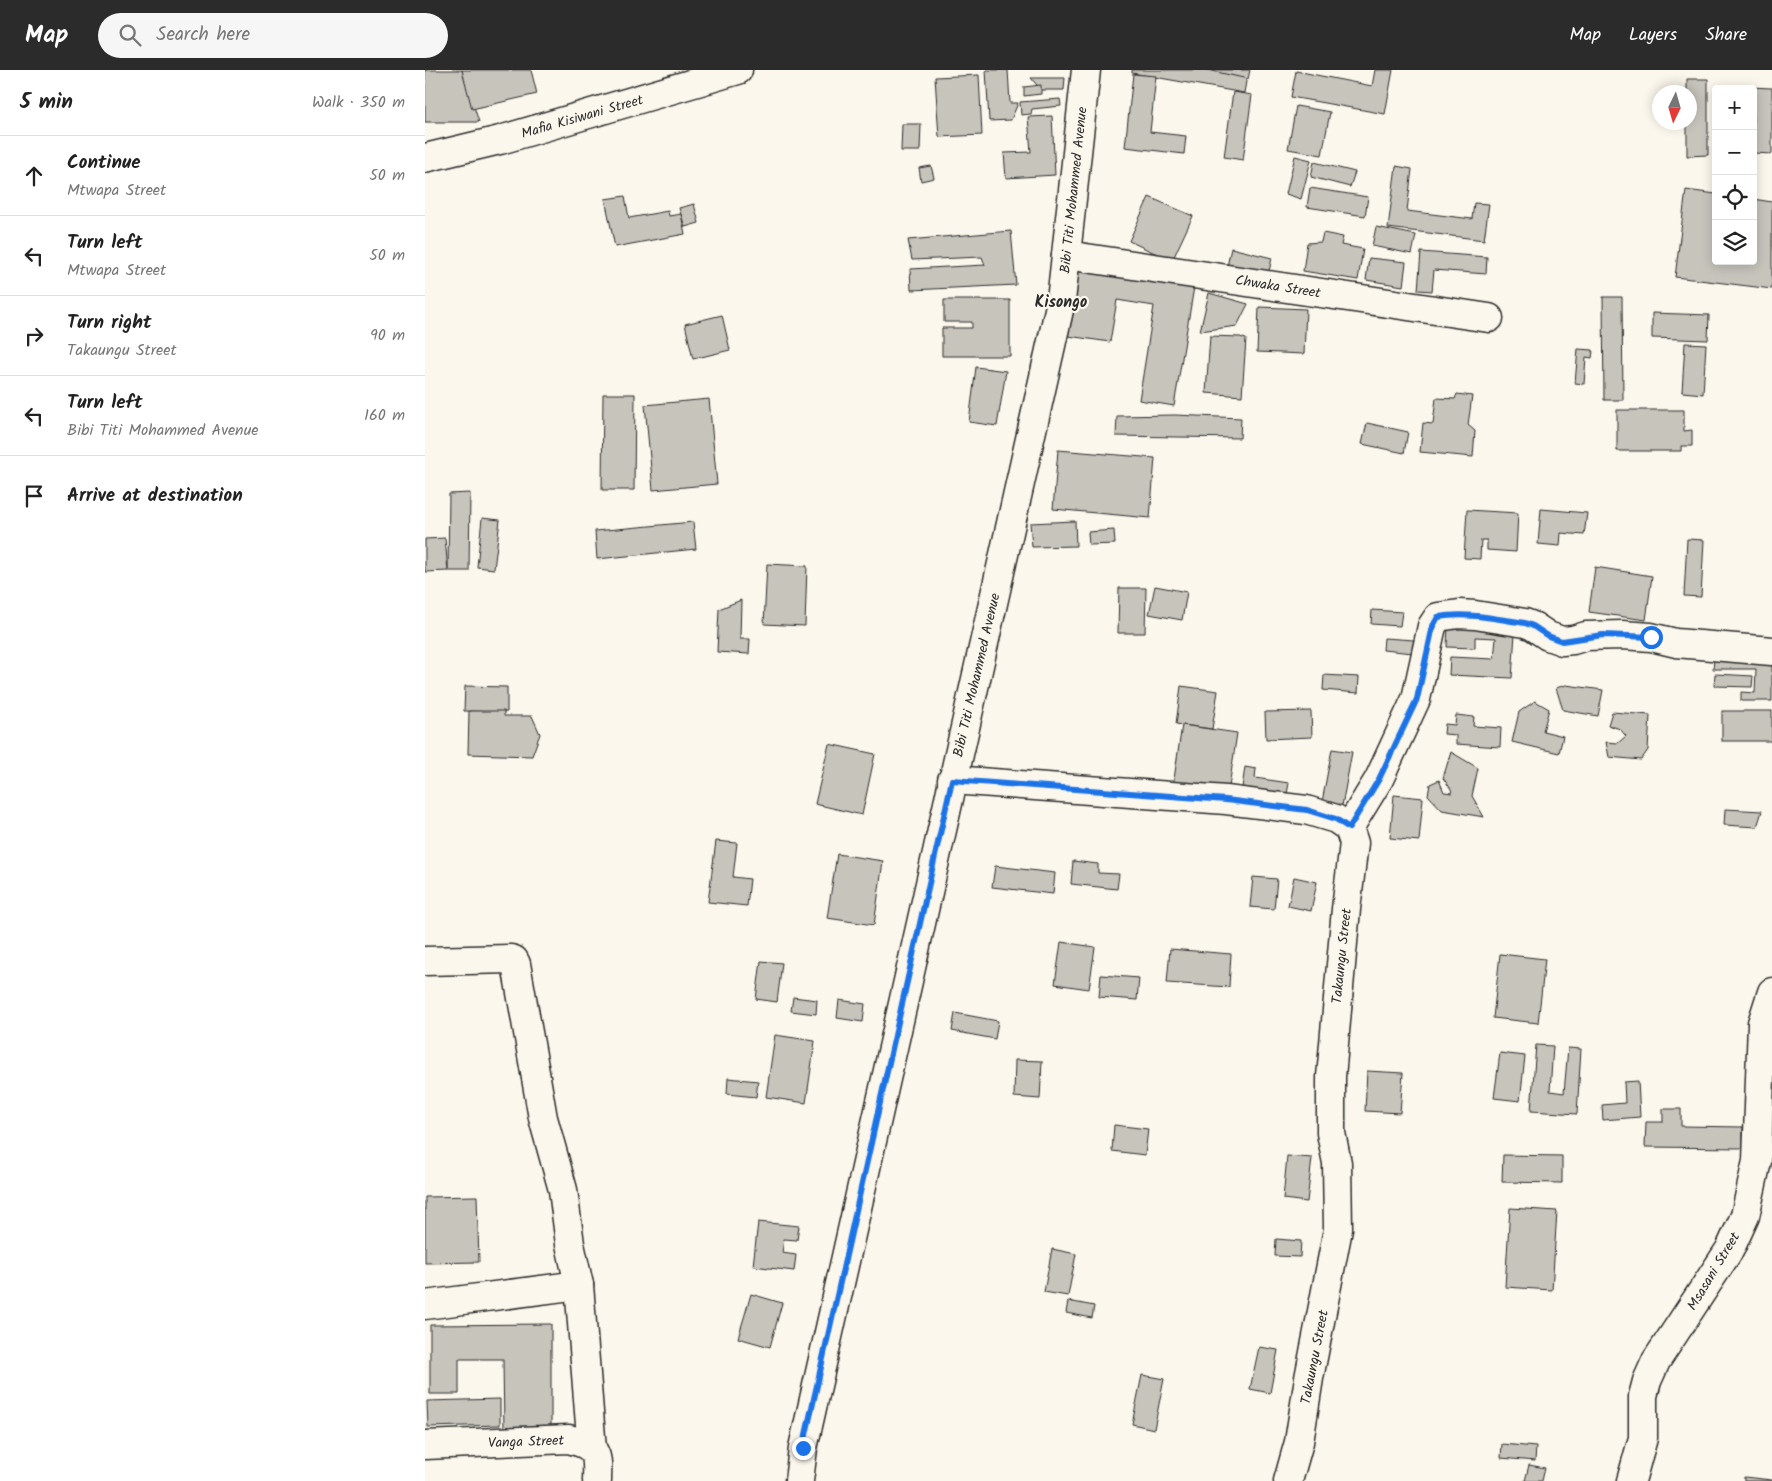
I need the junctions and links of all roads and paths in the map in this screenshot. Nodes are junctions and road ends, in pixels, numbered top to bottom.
1 (738, 70) edge
2 (1086, 70) edge
3 (425, 158) edge
4 (1066, 255) junction
5 (1489, 318) dead end
6 (1772, 651) edge
7 (952, 780) junction
8 (1349, 828) junction
9 (425, 961) edge
10 (1772, 992) edge
11 (1767, 1025) edge
12 (579, 1285) junction
13 (425, 1305) edge
14 (425, 1445) edge
15 (592, 1450) junction
16 (597, 1481) edge
17 (799, 1481) edge
18 (1288, 1481) edge
19 (1631, 1481) edge

1 - 3 street, Mafia Kisiwani Street
2 - 4 street, Bibi Titi Mohammed Avenue
4 - 5 street, Chwaka Street
4 - 7 street, Bibi Titi Mohammed Avenue
6 - 8 street
7 - 8 street
7 - 17 street, Bibi Titi Mohammed Avenue
8 - 18 street, Takaungu Street
9 - 12 street
10 - 11 street, Msasani Street
11 - 19 street, Msasani Street
12 - 13 street
12 - 15 street
14 - 15 street, Vanga Street
15 - 16 street

